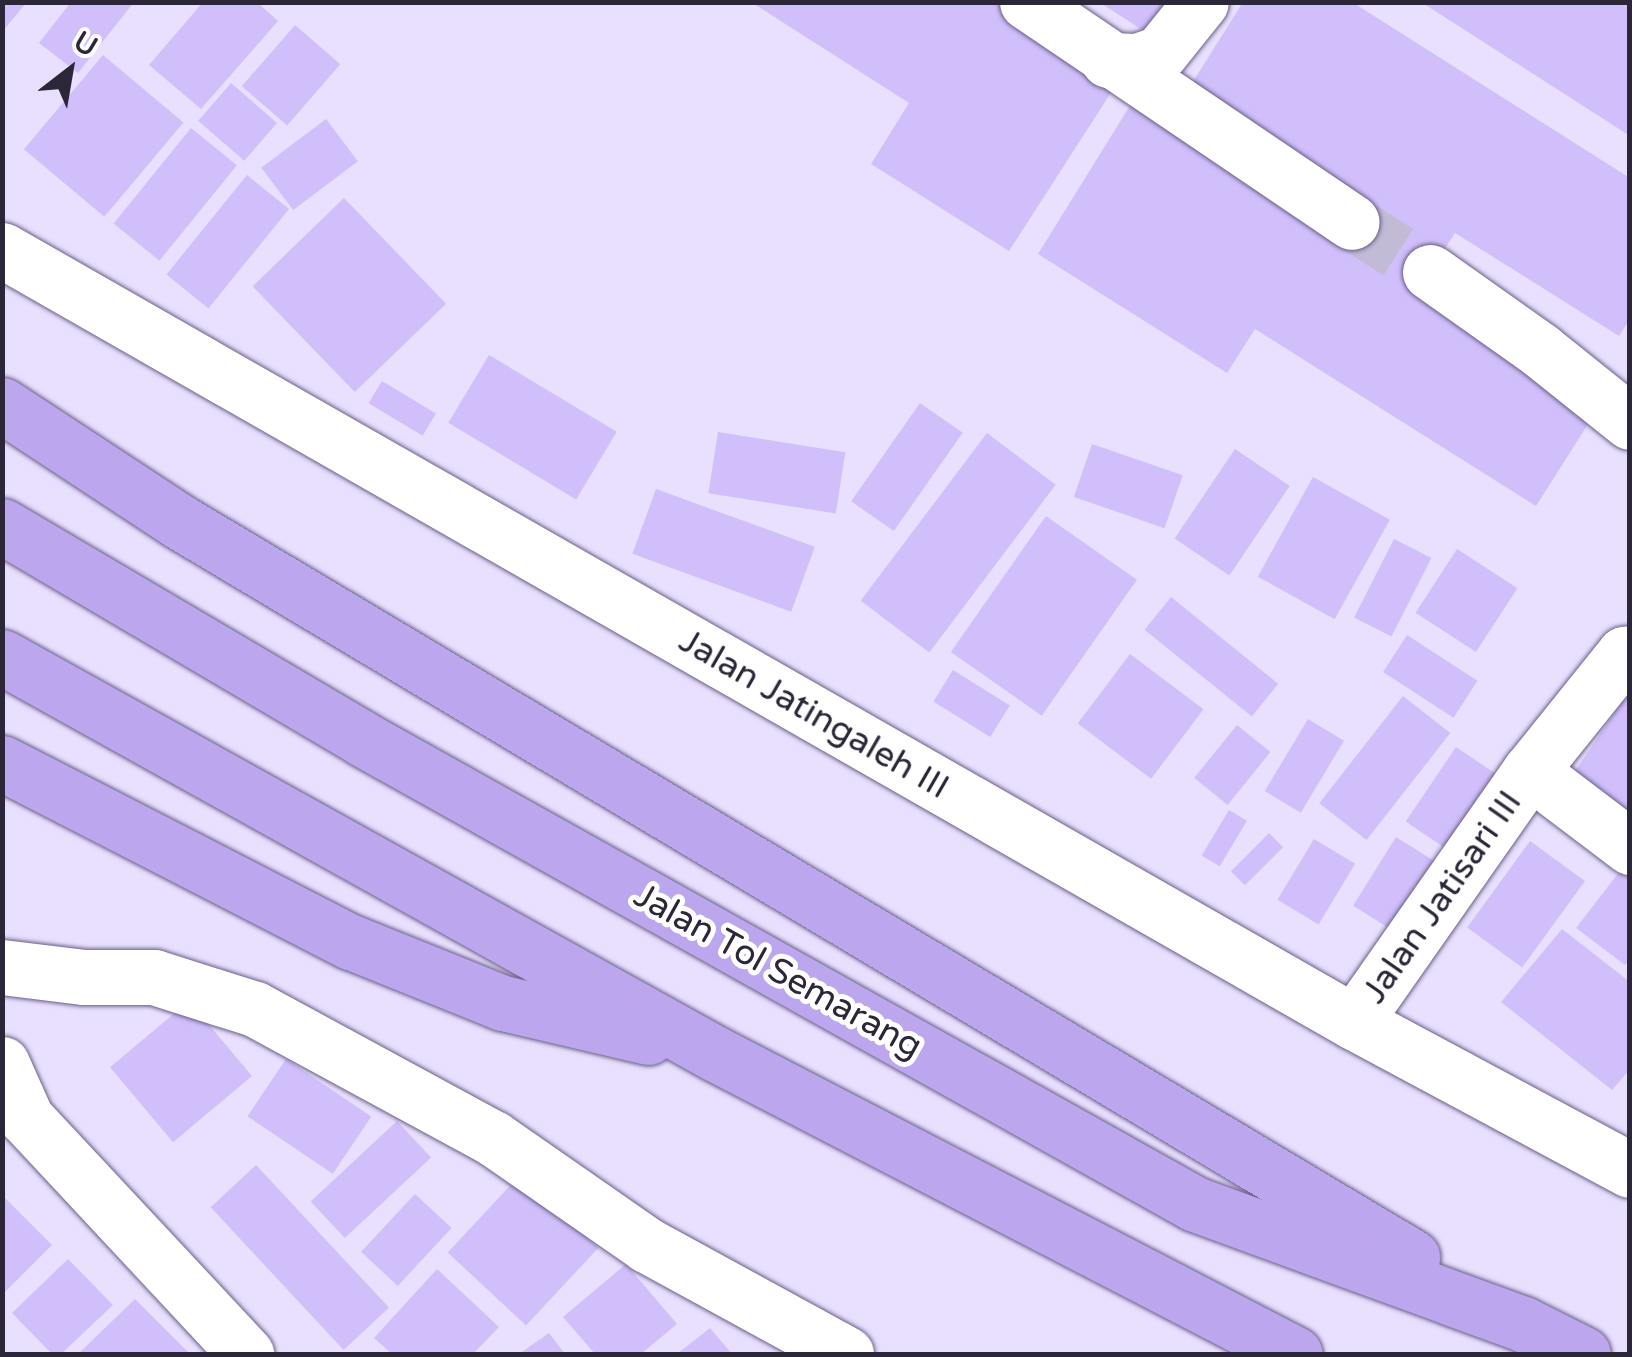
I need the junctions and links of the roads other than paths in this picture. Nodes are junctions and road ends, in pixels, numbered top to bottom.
1 (1027, 2) edge
2 (1201, 2) edge
3 (1108, 60) junction
4 (1352, 222) tunnel mouth
5 (2, 250) edge
6 (1430, 272) tunnel mouth
7 (2, 405) edge
8 (1630, 422) edge
9 (2, 526) edge
10 (1627, 648) edge
11 (2, 657) edge
12 (2, 762) edge
13 (1530, 771) junction
14 (1630, 847) edge
15 (2, 967) edge
16 (1354, 1022) junction
17 (714, 1053) junction
18 (2, 1064) edge
19 (14, 1132) edge
20 (1630, 1170) edge
21 (1523, 1324) junction
22 (246, 1354) edge
23 (846, 1354) edge
24 (1295, 1354) edge
25 (1583, 1354) edge

1 - 3 street
2 - 3 street
3 - 4 street
5 - 16 street, Jalan Jatingaleh III
6 - 8 street
7 - 21 highway
9 - 21 highway, Jalan Tol Semarang
10 - 13 street, Jalan Jatisari III
11 - 17 highway
12 - 17 highway
13 - 14 street, Jalan Jatisari III
13 - 16 street, Jalan Jatisari III
15 - 23 street
16 - 20 street, Jalan Jatingaleh III
17 - 24 highway
18 - 19 street
19 - 22 street
21 - 25 highway, Jalan Tol Semarang

